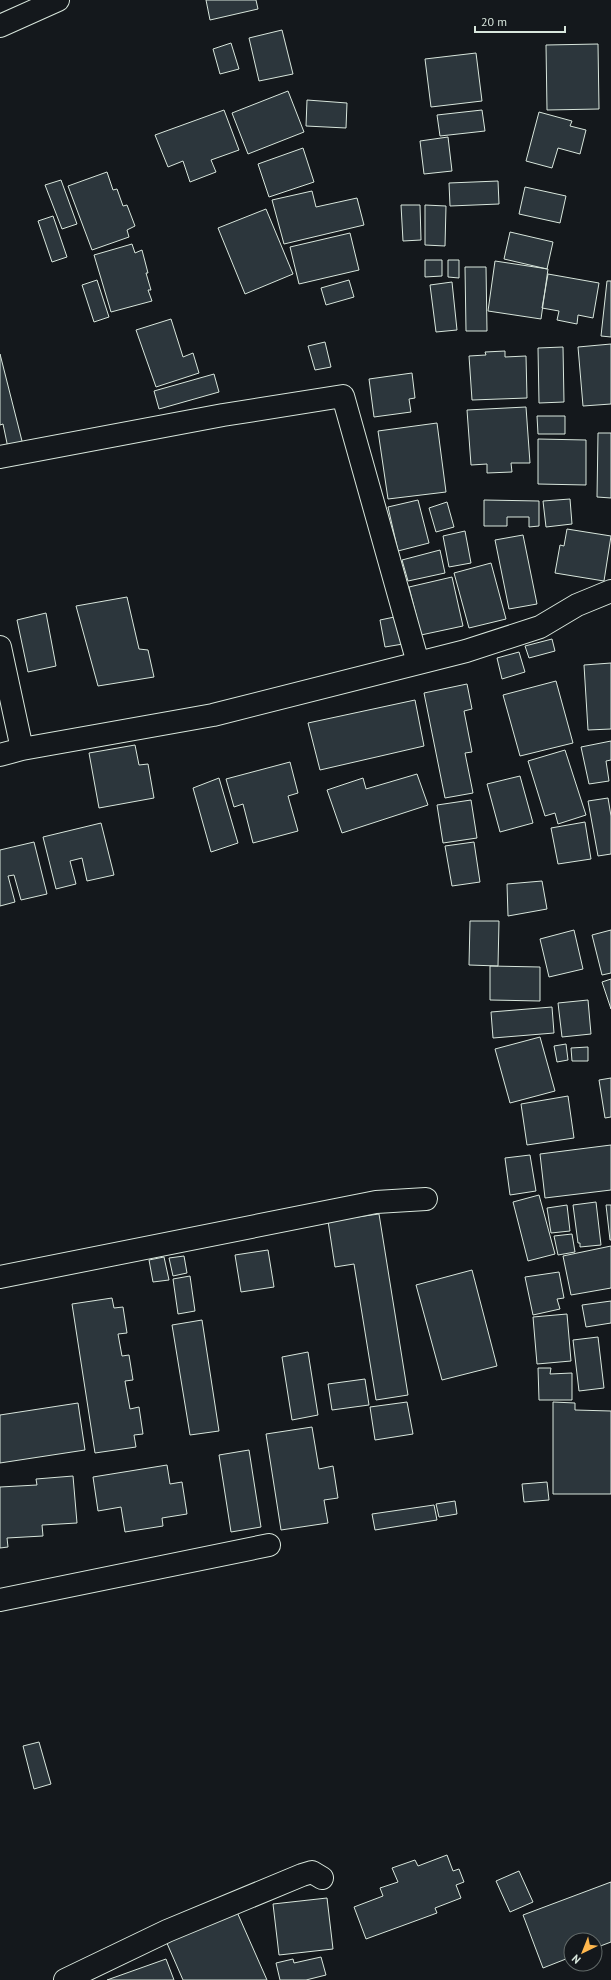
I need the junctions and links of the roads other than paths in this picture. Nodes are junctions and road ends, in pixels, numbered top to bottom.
1 (58, 0) edge
2 (0, 26) edge
3 (0, 457) edge
4 (611, 591) edge
5 (0, 647) edge
6 (418, 663) junction
7 (22, 749) junction
8 (0, 755) edge
9 (426, 1199) dead end
10 (0, 1277) edge
11 (269, 1545) dead end
12 (0, 1600) edge
13 (322, 1878) dead end
14 (65, 1980) edge

1 - 2 street
3 - 6 street
4 - 6 street
5 - 7 street
6 - 7 street
7 - 8 street
9 - 10 street
11 - 12 street
13 - 14 street

